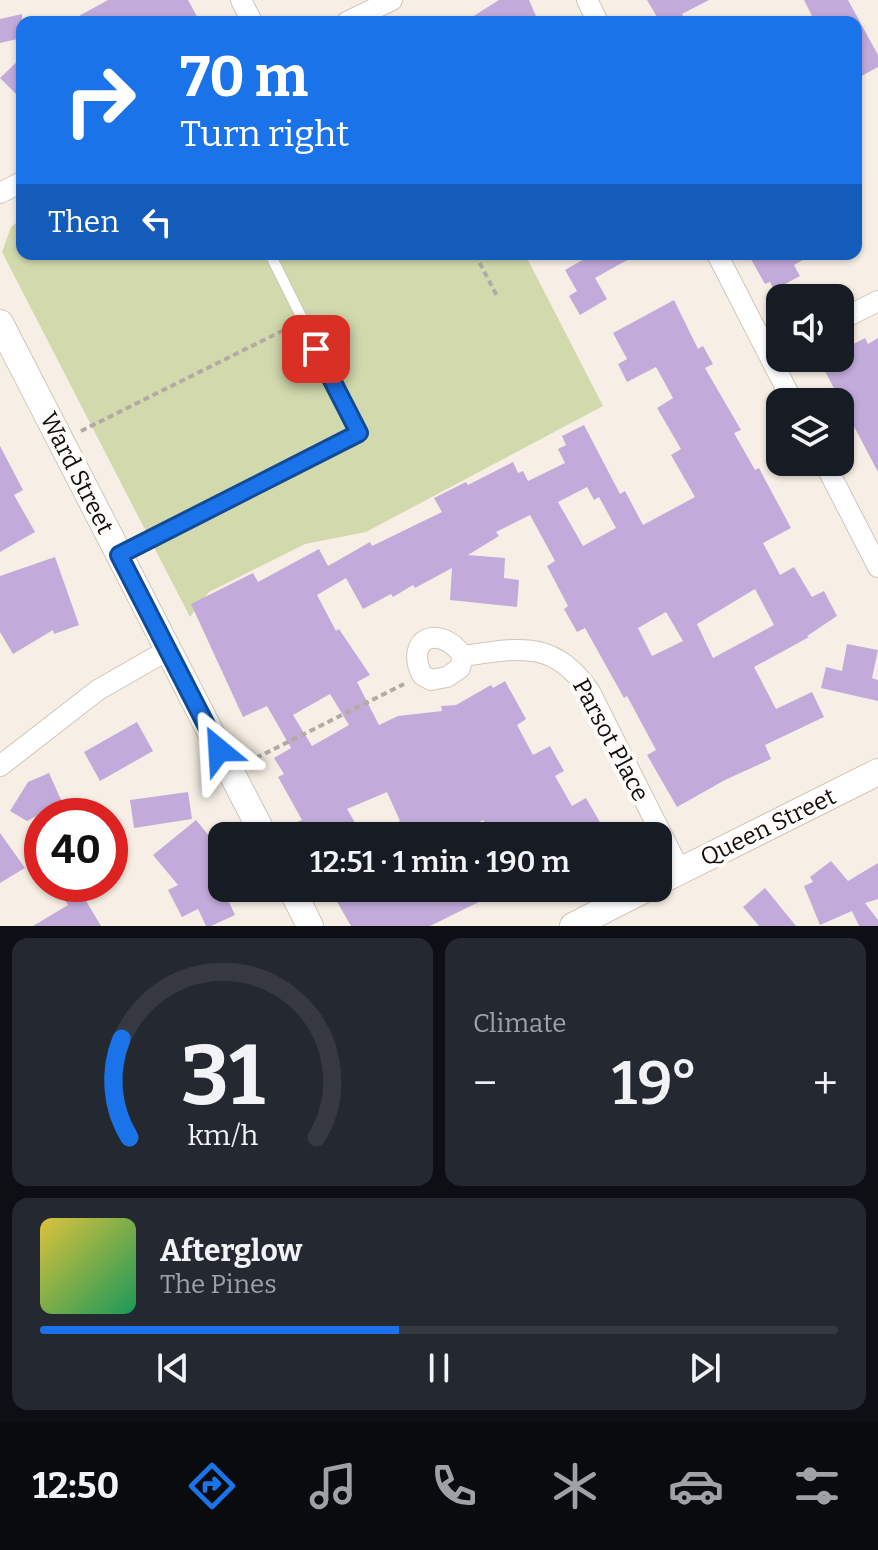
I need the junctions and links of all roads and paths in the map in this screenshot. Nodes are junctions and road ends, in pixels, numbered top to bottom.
1 (392, 0) edge
2 (359, 16) edge
3 (273, 260) edge
4 (478, 260) edge
5 (721, 260) edge
6 (497, 296) dead end
7 (878, 301) edge
8 (854, 313) edge
9 (301, 322) junction
10 (0, 323) edge
11 (766, 338) edge
12 (79, 432) dead end
13 (831, 476) edge
14 (119, 555) junction
15 (878, 567) edge
16 (168, 650) junction
17 (463, 656) dead end
18 (406, 683) dead end
19 (256, 758) dead end
20 (0, 766) edge
21 (878, 772) edge
22 (257, 822) edge
23 (646, 822) edge
24 (672, 875) edge
25 (298, 902) edge
26 (620, 902) edge
27 (310, 926) edge
28 (573, 926) edge

1 - 2 street
3 - 9 lane
4 - 6 path
5 - 11 street
7 - 8 street
9 - 12 path
9 - 14 lane
10 - 14 street, Ward Street
13 - 15 street
14 - 16 street, Ward Street
16 - 20 street
16 - 22 street, Ward Street
17 - 23 street, Parsot Place
18 - 19 path
21 - 24 street, Queen Street
25 - 27 street
26 - 28 street

